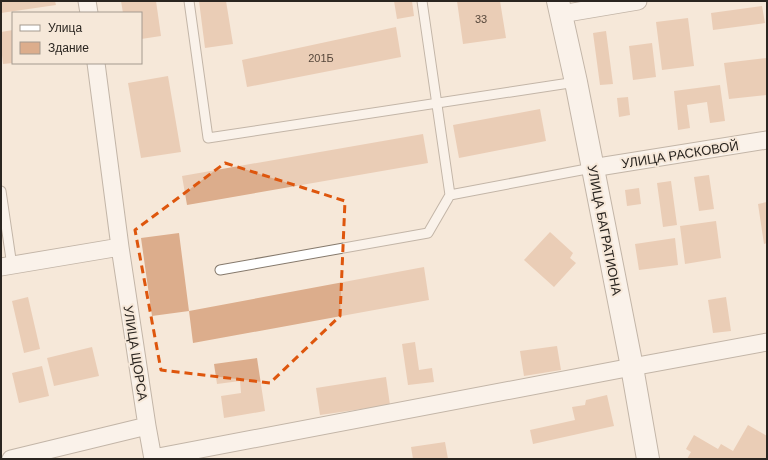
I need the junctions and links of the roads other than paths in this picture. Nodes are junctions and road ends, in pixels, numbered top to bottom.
1 (87, 1) edge
2 (189, 1) edge
3 (422, 1) edge
4 (638, 1) edge
5 (560, 8) edge
6 (89, 12) edge
7 (96, 64) edge
8 (576, 82) junction
9 (436, 103) junction
10 (767, 140) edge
11 (592, 168) junction
12 (1, 191) edge
13 (450, 195) junction
14 (120, 247) junction
15 (6, 266) edge
16 (220, 270) dead end
17 (767, 342) edge
18 (632, 367) junction
19 (147, 426) junction
20 (153, 458) edge
21 (11, 459) edge
22 (648, 459) edge

1 - 6 street
2 - 9 lane
3 - 9 lane
4 - 5 street
5 - 8 street, УЛИЦА БАГРАТИОНА
7 - 14 street, УЛИЦА ЩОРСА
8 - 9 lane
8 - 11 street, УЛИЦА БАГРАТИОНА
9 - 13 lane
10 - 11 street, УЛИЦА РАСКОВОЙ
11 - 13 lane
11 - 18 street, УЛИЦА БАГРАТИОНА
12 - 15 lane
13 - 16 lane
14 - 15 street
14 - 19 street, УЛИЦА ЩОРСА
17 - 18 street
18 - 20 street
18 - 22 street, УЛИЦА БАГРАТИОНА
19 - 20 street, УЛИЦА ЩОРСА
19 - 21 street

